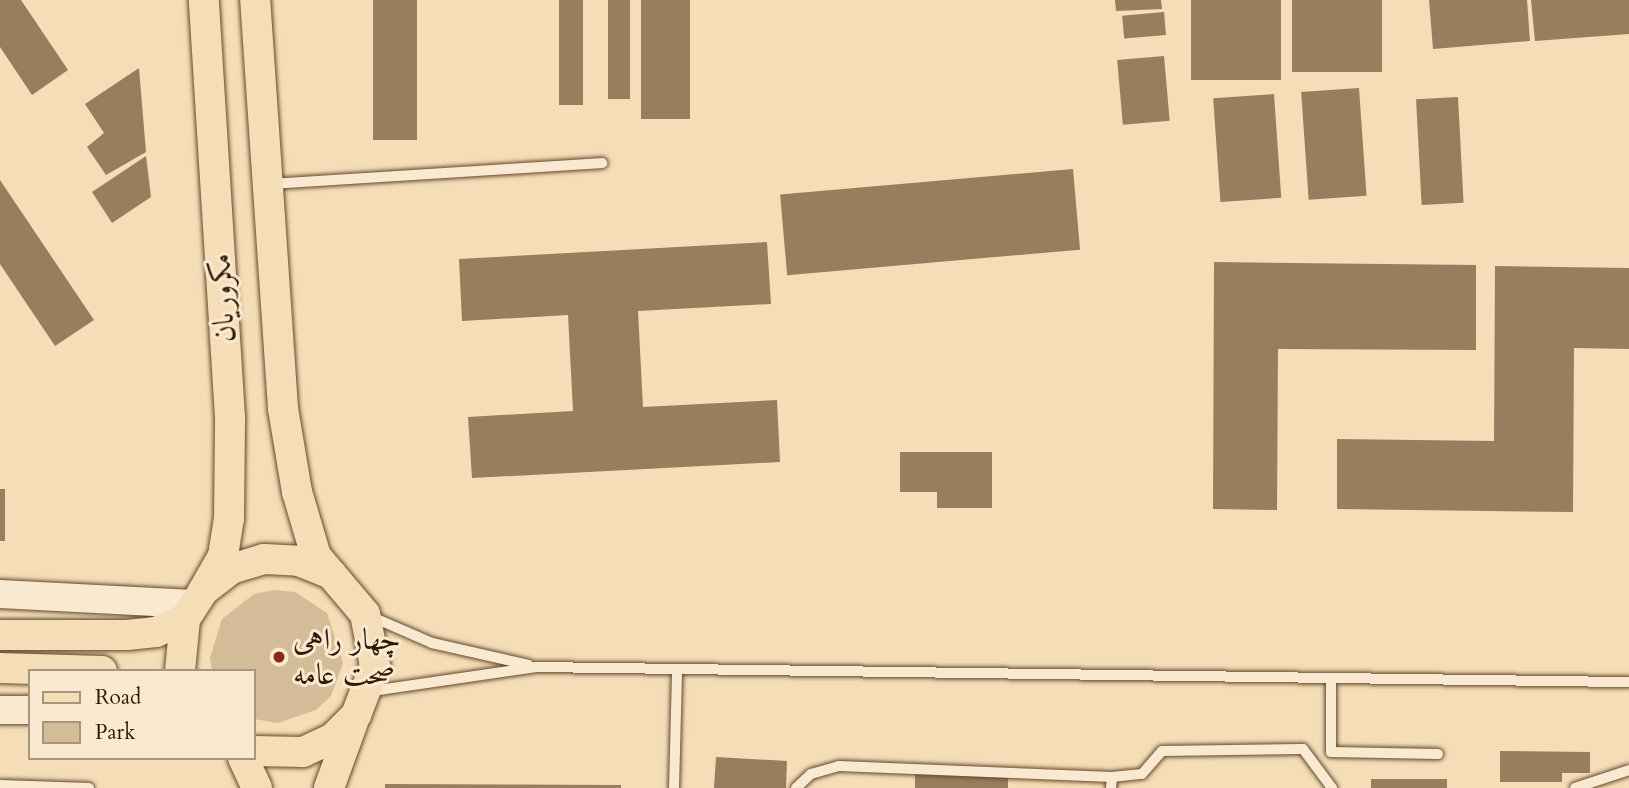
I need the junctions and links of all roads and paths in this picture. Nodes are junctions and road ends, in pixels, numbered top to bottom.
1 (204, 0) edge
2 (255, 0) edge
3 (602, 163) dead end
4 (265, 184) junction
5 (331, 575) junction
6 (0, 594) edge
7 (194, 605) junction
8 (365, 614) junction
9 (0, 635) edge
10 (536, 667) junction
11 (0, 668) edge
12 (34, 669) edge
13 (180, 669) edge
14 (677, 671) junction
15 (1331, 678) junction
16 (1629, 682) edge
17 (363, 703) junction
18 (0, 709) edge
19 (28, 710) edge
20 (256, 751) edge
21 (1438, 754) dead end
22 (244, 760) edge
23 (1629, 770) edge
24 (1111, 783) edge
25 (0, 785) edge
26 (89, 788) edge
27 (257, 788) edge
28 (329, 788) edge
29 (674, 788) edge
30 (796, 788) edge
31 (1332, 788) edge
32 (1575, 788) edge

1 - 7 main road, مکروریان
2 - 4 main road
3 - 4 lane
4 - 5 main road
5 - 7 main road
5 - 8 main road
6 - 7 main road
7 - 9 main road
7 - 13 main road
8 - 10 lane
8 - 17 main road
10 - 14 lane
10 - 17 lane
11 - 12 main road
14 - 15 lane
14 - 29 lane
15 - 16 lane
15 - 21 lane
17 - 20 main road
17 - 28 main road
18 - 19 main road
22 - 27 main road
23 - 32 lane
24 - 30 lane
24 - 31 lane
25 - 26 lane

